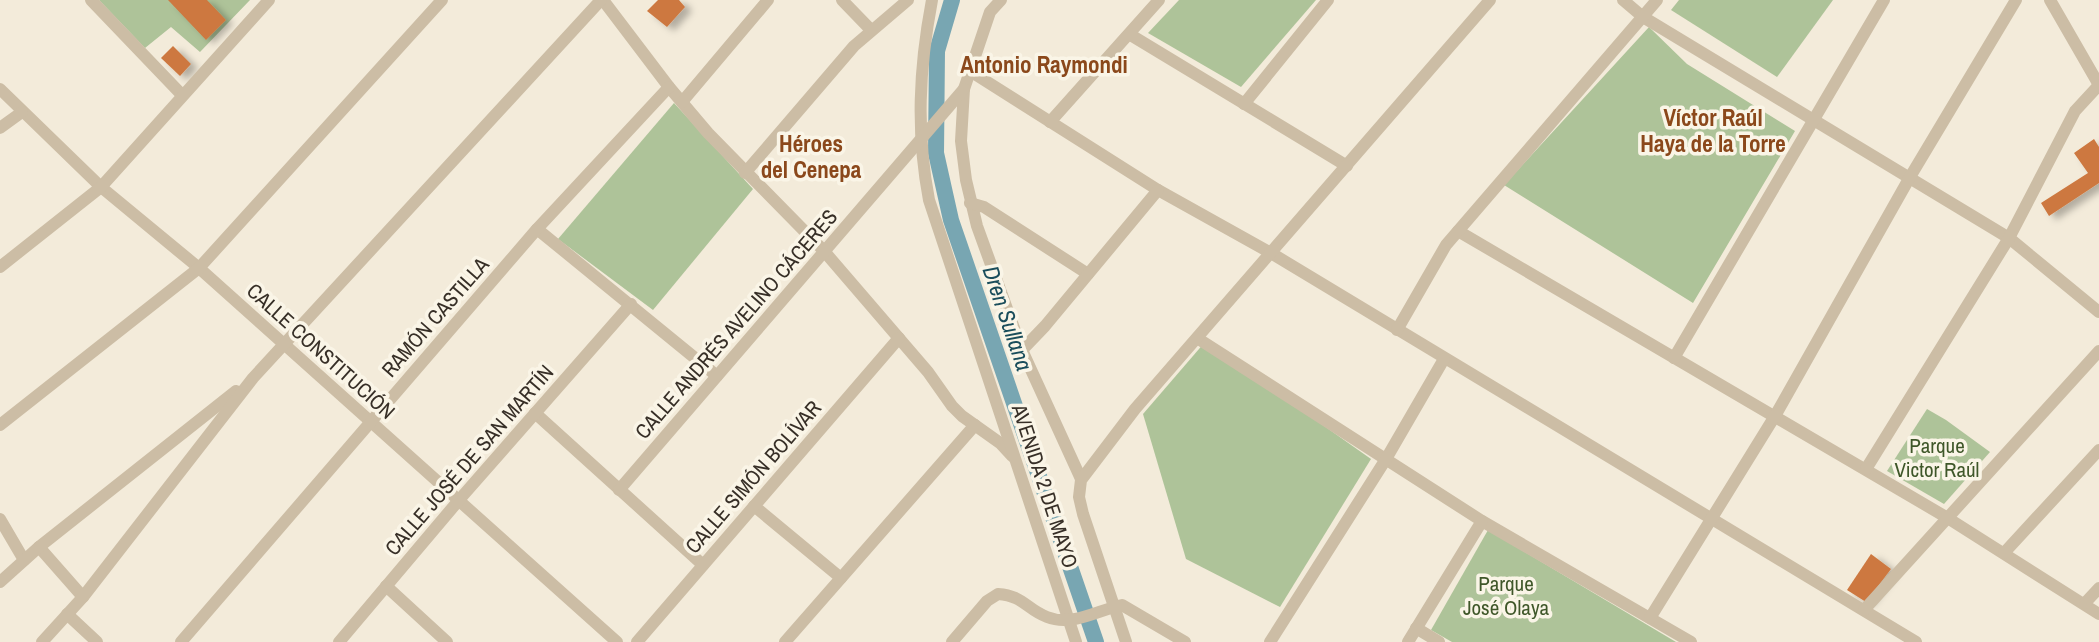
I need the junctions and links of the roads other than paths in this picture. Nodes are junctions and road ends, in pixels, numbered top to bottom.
1 (91, 0) edge
2 (269, 0) edge
3 (442, 0) edge
4 (602, 0) edge
5 (768, 0) edge
6 (842, 0) edge
7 (908, 0) edge
8 (932, 0) edge
9 (1001, 0) edge
10 (1159, 0) edge
11 (1328, 0) edge
12 (1490, 0) edge
13 (1623, 0) edge
14 (1657, 0) edge
15 (1884, 0) edge
16 (2016, 0) edge
17 (2050, 0) edge
18 (1643, 17) junction
19 (871, 30) junction
20 (1129, 34) junction
21 (970, 71) junction
22 (2099, 85) edge
23 (669, 86) junction
24 (0, 89) edge
25 (964, 89) junction
26 (182, 95) junction
27 (682, 102) junction
28 (1244, 104) junction
29 (22, 112) junction
30 (1814, 119) junction
31 (1050, 122) junction
32 (0, 128) edge
33 (923, 136) junction
34 (1347, 166) junction
35 (746, 173) junction
36 (1910, 177) junction
37 (101, 187) junction
38 (1158, 190) junction
39 (970, 202) junction
40 (537, 229) junction
41 (1458, 231) junction
42 (2010, 238) junction
43 (824, 251) junction
44 (1271, 253) junction
45 (0, 267) edge
46 (199, 268) junction
47 (1088, 274) junction
48 (631, 304) junction
49 (2099, 312) edge
50 (1397, 330) junction
51 (899, 338) junction
52 (1197, 338) junction
53 (284, 344) junction
54 (1022, 350) junction
55 (2099, 351) edge
56 (1674, 358) junction
57 (1444, 359) junction
58 (716, 376) junction
59 (253, 378) junction
60 (535, 413) junction
61 (1775, 415) junction
62 (370, 421) junction
63 (0, 425) edge
64 (975, 425) junction
65 (2099, 450) edge
66 (1386, 459) junction
67 (1017, 462) junction
68 (1866, 469) junction
69 (1082, 479) junction
70 (620, 490) junction
71 (459, 500) junction
72 (754, 506) junction
73 (1946, 517) junction
74 (1712, 518) junction
75 (0, 519) edge
76 (1482, 521) junction
77 (39, 547) junction
78 (2004, 553) junction
79 (24, 560) junction
80 (703, 565) junction
81 (841, 578) junction
82 (0, 582) edge
83 (386, 586) junction
84 (2099, 588) edge
85 (83, 597) junction
86 (2085, 603) junction
87 (1111, 608) junction
88 (1864, 610) junction
89 (67, 614) junction
90 (2099, 614) edge
91 (1650, 618) junction
92 (1071, 620) junction
93 (1416, 628) junction
94 (42, 642) edge
95 (97, 642) edge
96 (181, 642) edge
97 (339, 642) edge
98 (447, 642) edge
99 (617, 642) edge
100 (637, 642) edge
101 (785, 642) edge
102 (952, 642) edge
103 (1076, 642) edge
104 (1126, 642) edge
105 (1185, 642) edge
106 (1270, 642) edge
107 (1408, 642) edge
108 (1439, 642) edge
109 (1691, 642) edge
110 (1916, 642) edge

1 - 26 street
2 - 26 street
3 - 46 street
4 - 23 street
4 - 53 street
5 - 27 street
6 - 19 street
7 - 19 street
8 - 33 street, AVENIDA 2 DE MAYO
9 - 21 street
10 - 20 street
11 - 28 street
12 - 34 street
13 - 18 street
14 - 18 street
15 - 30 street
16 - 36 street
17 - 22 street
18 - 30 street
18 - 41 street
19 - 35 street
20 - 28 street
20 - 31 street
21 - 25 street
21 - 31 street
22 - 42 street
23 - 27 street
23 - 40 street, RAMÓN CASTILLA
24 - 29 street, CALLE CONSTITUCIÓN
25 - 33 street, CALLE ANDRÉS AVELINO CÁCERES
25 - 39 street
26 - 37 street
27 - 35 street
28 - 34 street
29 - 32 street
29 - 37 street, CALLE CONSTITUCIÓN
30 - 36 street
30 - 56 street
31 - 38 street
33 - 43 street, CALLE ANDRÉS AVELINO CÁCERES
33 - 67 street, AVENIDA 2 DE MAYO
34 - 44 street
35 - 43 street
36 - 42 street
36 - 61 street
37 - 45 street
37 - 46 street, CALLE CONSTITUCIÓN
38 - 44 street
38 - 47 street
39 - 47 street
39 - 54 street
40 - 48 street
40 - 62 street, RAMÓN CASTILLA
41 - 50 street
41 - 56 street
42 - 49 street
42 - 68 street
43 - 51 street
43 - 58 street, CALLE ANDRÉS AVELINO CÁCERES
44 - 50 street
44 - 52 street
46 - 53 street, CALLE CONSTITUCIÓN
46 - 63 street
47 - 54 street
48 - 58 street
48 - 60 street, CALLE JOSÉ DE SAN MARTÍN
50 - 57 street
51 - 64 street
51 - 72 street, CALLE SIMÓN BOLÍVAR
52 - 66 street
52 - 69 street
53 - 59 street
53 - 62 street, CALLE CONSTITUCIÓN
54 - 69 street
55 - 73 street
56 - 61 street
57 - 66 street
57 - 74 street
58 - 70 street, CALLE ANDRÉS AVELINO CÁCERES
59 - 77 street
59 - 85 street
60 - 70 street
60 - 71 street, CALLE JOSÉ DE SAN MARTÍN
61 - 68 street
61 - 74 street
62 - 71 street, CALLE CONSTITUCIÓN
62 - 96 street, RAMÓN CASTILLA
64 - 67 street
64 - 81 street
65 - 78 street
66 - 76 street
66 - 106 street
67 - 92 street, AVENIDA 2 DE MAYO
68 - 73 street
69 - 87 street
70 - 80 street
71 - 83 street, CALLE JOSÉ DE SAN MARTÍN
71 - 99 street, CALLE CONSTITUCIÓN
72 - 80 street, CALLE SIMÓN BOLÍVAR
72 - 81 street
73 - 78 street
73 - 88 street
74 - 88 street
74 - 91 street
75 - 79 street
76 - 91 street
76 - 93 street
77 - 79 street
77 - 85 street
78 - 86 street
79 - 82 street
80 - 100 street, CALLE SIMÓN BOLÍVAR
81 - 101 street
83 - 97 street, CALLE JOSÉ DE SAN MARTÍN
83 - 98 street
84 - 86 street
85 - 89 street
86 - 90 street
87 - 92 street
87 - 104 street
87 - 105 street
88 - 110 street
89 - 94 street
89 - 95 street
91 - 109 street
92 - 102 street
92 - 103 street, AVENIDA 2 DE MAYO
93 - 107 street
93 - 108 street

